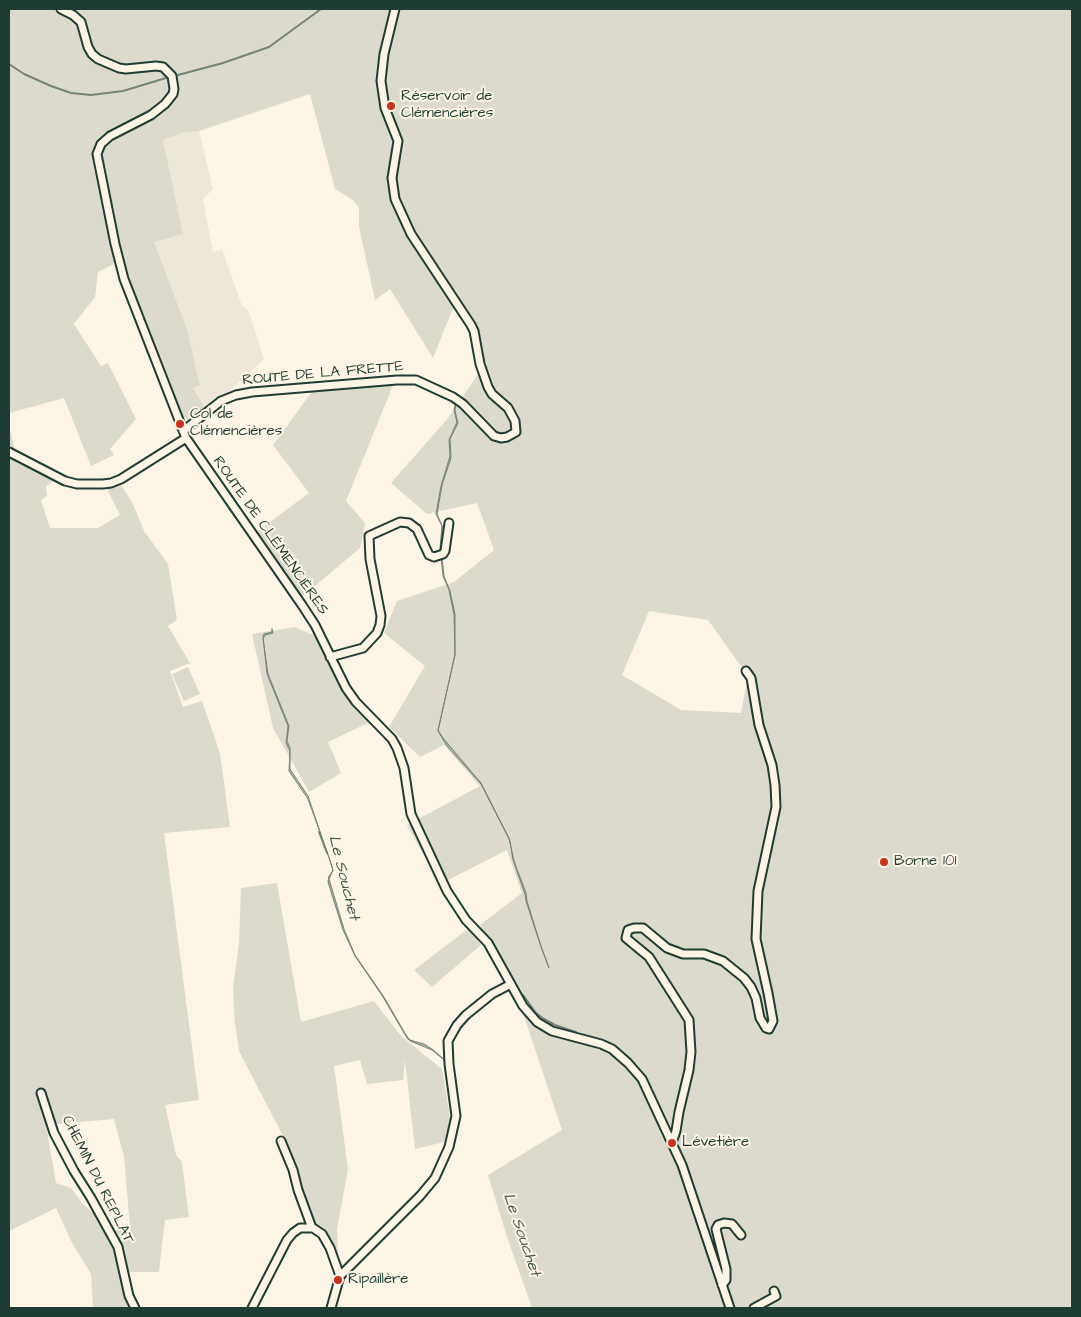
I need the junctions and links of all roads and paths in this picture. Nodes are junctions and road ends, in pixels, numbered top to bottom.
1 (61, 9) edge
2 (395, 9) edge
3 (184, 435) junction
4 (9, 452) edge
5 (449, 523) dead end
6 (330, 657) junction
7 (746, 671) dead end
8 (511, 984) junction
9 (41, 1093) dead end
10 (676, 1131) junction
11 (666, 1132) junction
12 (281, 1141) dead end
13 (672, 1143) junction
14 (312, 1228) junction
15 (741, 1235) dead end
16 (340, 1276) junction
17 (722, 1285) junction
18 (774, 1291) dead end
19 (135, 1308) edge
20 (252, 1308) edge
21 (331, 1308) edge
22 (730, 1308) edge
23 (754, 1308) edge

1 - 3 street, ROUTE DE CLÉMENCIÈRES
2 - 3 street, ROUTE DE LA FRETTE
3 - 4 street
3 - 6 street, ROUTE DE CLÉMENCIÈRES
5 - 6 street
6 - 8 street, ROUTE DE CLÉMENCIÈRES
7 - 10 street
8 - 11 street, ROUTE DE CLÉMENCIÈRES
8 - 16 street
9 - 19 street, CHEMIN DU REPLAT
10 - 11 street
10 - 13 street
11 - 13 street, ROUTE DE CLÉMENCIÈRES
12 - 14 street
13 - 17 street, ROUTE DE CLÉMENCIÈRES
14 - 16 street
14 - 20 street
15 - 17 street
16 - 21 street
17 - 22 street, ROUTE DE CLÉMENCIÈRES
18 - 23 street

